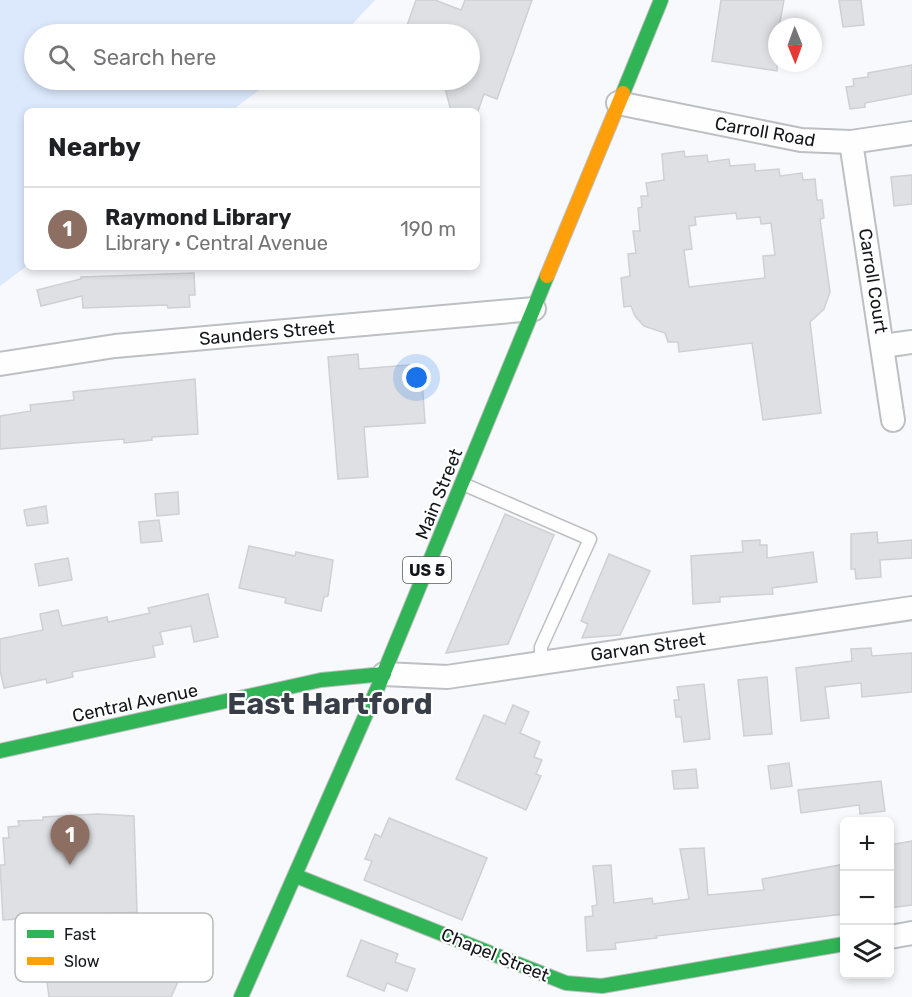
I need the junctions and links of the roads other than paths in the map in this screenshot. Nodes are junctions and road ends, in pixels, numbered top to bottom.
1 (661, 0) edge
2 (618, 104) junction
3 (912, 133) edge
4 (851, 142) junction
5 (534, 309) junction
6 (912, 342) edge
7 (883, 346) junction
8 (0, 364) edge
9 (893, 420) dead end
10 (464, 484) junction
11 (912, 608) edge
12 (541, 663) junction
13 (384, 674) junction
14 (0, 751) edge
15 (296, 876) junction
16 (912, 933) edge
17 (894, 936) edge
18 (840, 945) edge
19 (241, 997) edge

1 - 2 main road, Main Street / US 5
2 - 4 street, Carroll Road
2 - 5 main road, Main Street / US 5
3 - 4 street, Carroll Road
4 - 7 street, Carroll Court
5 - 8 street, Saunders Street
5 - 10 main road, Main Street / US 5
6 - 7 street
7 - 9 street, Carroll Court
10 - 12 lane
10 - 13 main road, Main Street / US 5
11 - 12 street, Garvan Street
12 - 13 street, Garvan Street
13 - 14 main road, Central Avenue
13 - 15 main road, Main Street / US 5
15 - 18 main road, Chapel Street
15 - 19 main road, Main Street / US 5
16 - 17 street

